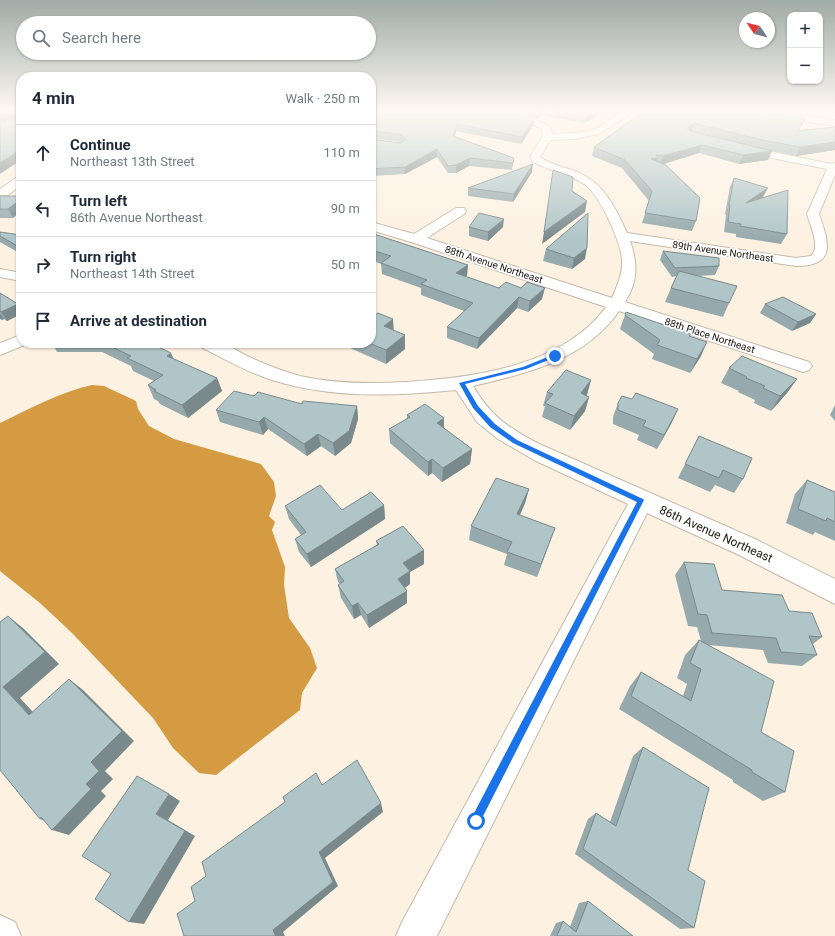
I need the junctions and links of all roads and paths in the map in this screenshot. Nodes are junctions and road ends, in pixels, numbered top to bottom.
1 (538, 154) edge
2 (761, 154) edge
3 (834, 166) edge
4 (16, 182) edge
5 (2, 192) edge
6 (16, 192) edge
7 (460, 211) dead end
8 (376, 227) edge
9 (622, 236) junction
10 (416, 238) junction
11 (0, 273) edge
12 (16, 276) edge
13 (617, 304) junction
14 (16, 342) edge
15 (217, 348) edge
16 (0, 350) edge
17 (803, 366) dead end
18 (462, 383) junction
19 (641, 500) junction
20 (835, 592) edge
21 (416, 936) edge

1 - 9 street
2 - 3 street
3 - 9 street, 89th Avenue Northeast
4 - 5 street
5 - 6 street
7 - 10 street
8 - 10 street, 88th Avenue Northeast
9 - 13 street
10 - 13 street, 88th Avenue Northeast
11 - 12 street
13 - 17 street, 88th Place Northeast
13 - 18 street
14 - 16 street
15 - 18 street
18 - 19 street, 86th Avenue Northeast
19 - 20 street, 86th Avenue Northeast
19 - 21 street

